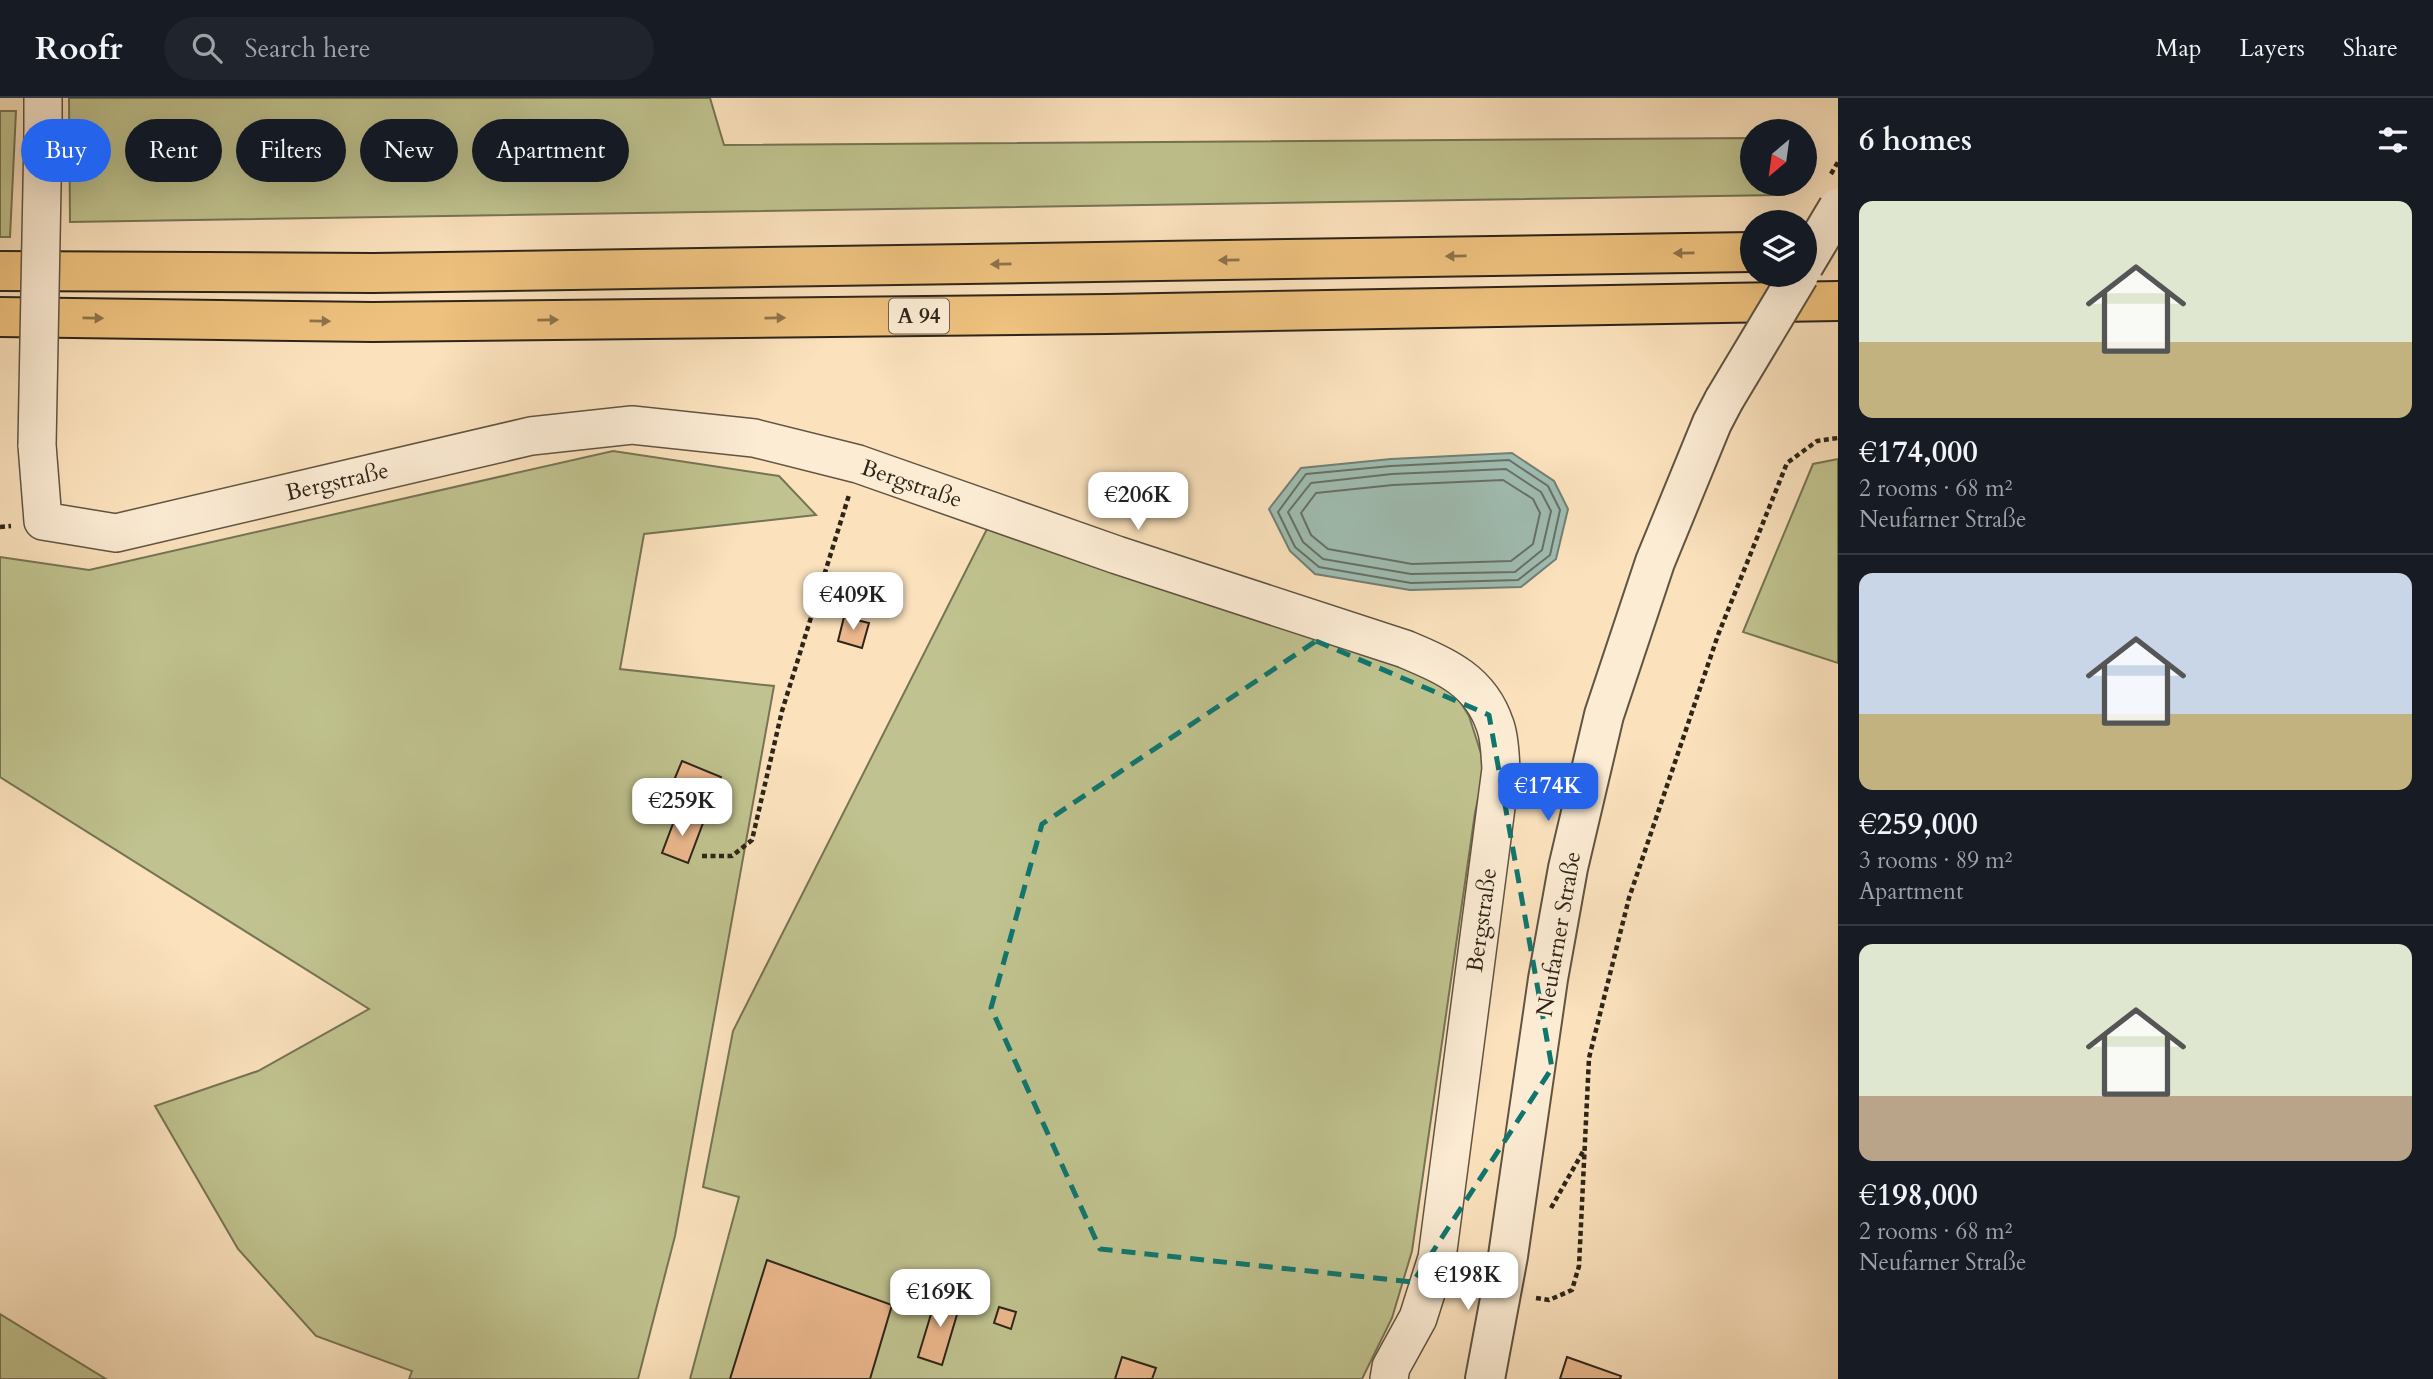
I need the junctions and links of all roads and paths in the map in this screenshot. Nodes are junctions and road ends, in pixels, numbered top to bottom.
1 (43, 98) edge
2 (1838, 208) edge
3 (1817, 243) edge
4 (1838, 250) edge
5 (1817, 251) edge
6 (1740, 252) edge
7 (0, 271) edge
8 (1791, 287) edge
9 (1838, 301) edge
10 (0, 317) edge
11 (1838, 438) edge
12 (858, 464) junction
13 (702, 856) dead end
14 (1502, 1292) junction
15 (1389, 1379) edge
16 (1485, 1379) edge

1 - 12 street, Bergstraße, bridge
2 - 3 street, bridge
4 - 5 highway
6 -> 7 highway, A 94
8 - 14 street, Neufarner Straße, bridge
10 -> 9 highway, A 94
11 - 14 path
12 - 13 path
12 - 15 street, Bergstraße
14 - 16 street, Neufarner Straße

